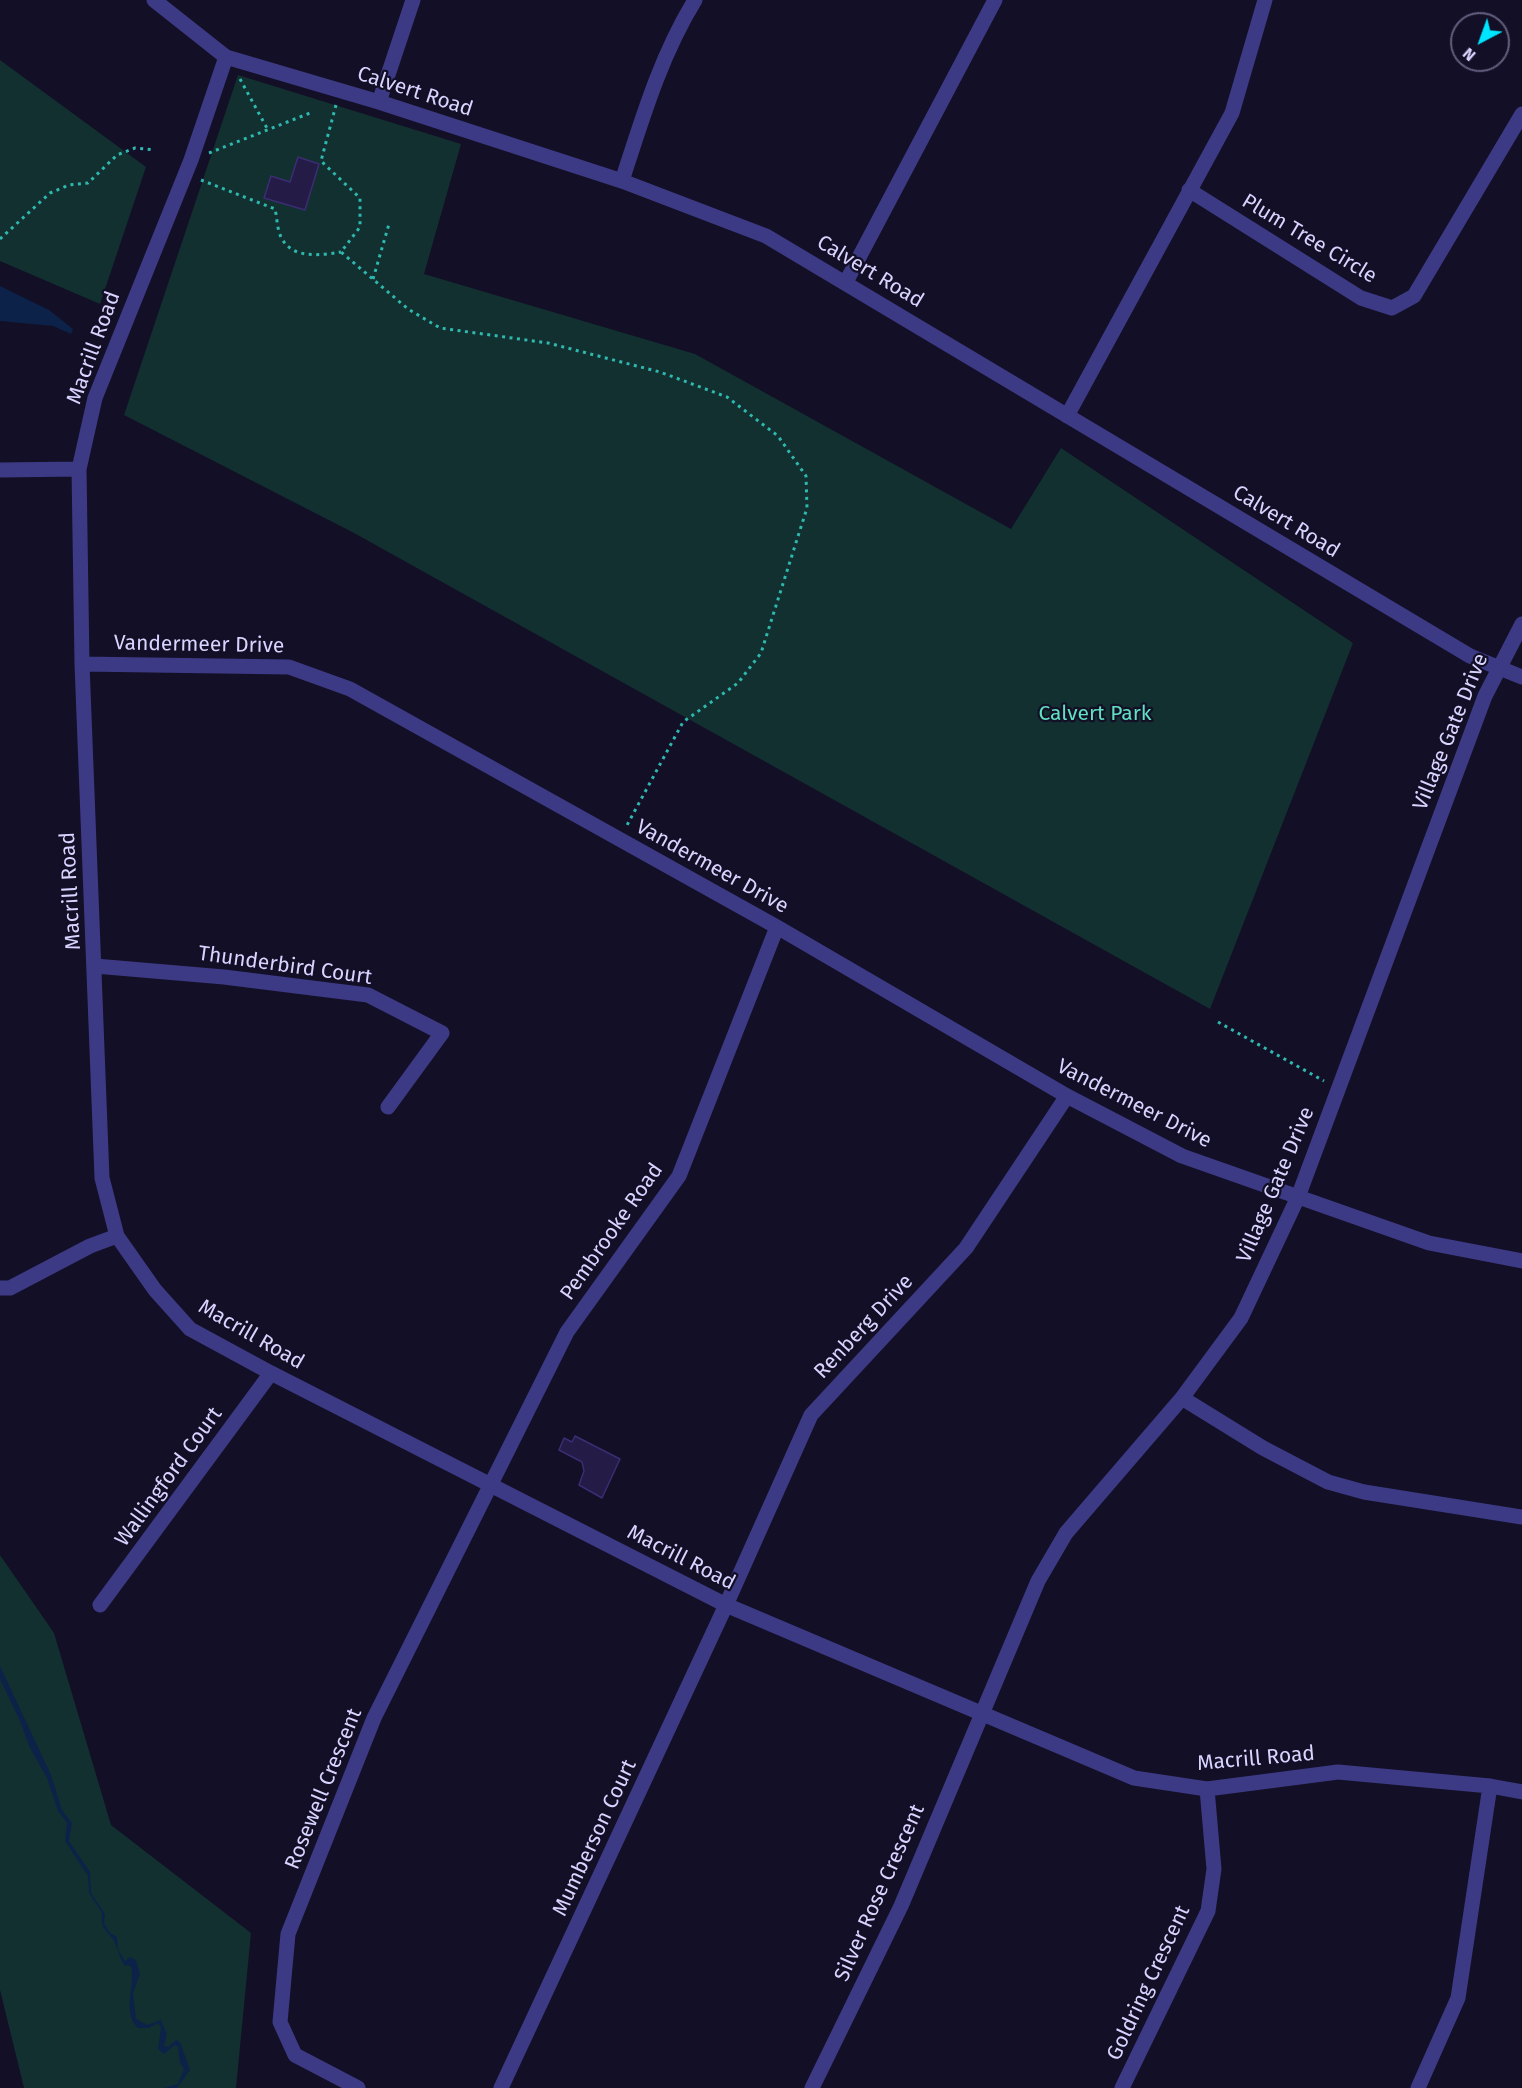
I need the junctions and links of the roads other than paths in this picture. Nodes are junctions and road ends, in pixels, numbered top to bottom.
1 (154, 0) edge
2 (413, 0) edge
3 (696, 0) edge
4 (995, 0) edge
5 (1265, 0) edge
6 (226, 57) junction
7 (379, 102) junction
8 (1522, 114) edge
9 (622, 181) junction
10 (1189, 190) junction
11 (846, 282) junction
12 (1067, 416) junction
13 (79, 469) junction
14 (0, 470) edge
15 (1522, 624) edge
16 (82, 664) junction
17 (1497, 669) junction
18 (1522, 677) edge
19 (777, 927) junction
20 (95, 966) junction
21 (1067, 1096) junction
22 (388, 1107) dead end
23 (1298, 1197) junction
24 (117, 1236) junction
25 (1522, 1261) edge
26 (0, 1288) edge
27 (271, 1373) junction
28 (1182, 1398) junction
29 (489, 1485) junction
30 (1522, 1517) edge
31 (100, 1605) dead end
32 (726, 1605) junction
33 (981, 1713) junction
34 (1490, 1786) junction
35 (1207, 1789) junction
36 (1522, 1792) edge
37 (358, 2088) edge
38 (501, 2088) edge
39 (812, 2088) edge
40 (1122, 2088) edge
41 (1418, 2088) edge

1 - 6 street, Calvert Road
2 - 7 street
3 - 9 street
4 - 11 street
5 - 10 street
6 - 7 street, Calvert Road
6 - 13 street, Macrill Road
7 - 9 street, Calvert Road
8 - 10 street, Plum Tree Circle
9 - 11 street, Calvert Road
10 - 12 street
11 - 12 street, Calvert Road
12 - 17 street, Calvert Road
13 - 14 street
13 - 16 street, Macrill Road
15 - 17 street, Village Gate Drive
16 - 19 street, Vandermeer Drive
16 - 20 street, Macrill Road
17 - 18 street, Calvert Road
17 - 23 street, Village Gate Drive
19 - 21 street, Vandermeer Drive
19 - 29 street, Pembrooke Road
20 - 22 street, Thunderbird Court
20 - 24 street, Macrill Road
21 - 23 street, Vandermeer Drive
21 - 32 street, Renberg Drive
23 - 25 street, Vandermeer Drive
23 - 28 street, Village Gate Drive
24 - 26 street
24 - 27 street, Macrill Road
27 - 29 street, Macrill Road
27 - 31 street, Wallingford Court
28 - 30 street
28 - 33 street, Village Gate Drive
29 - 32 street, Macrill Road
29 - 37 street, Rosewell Crescent
32 - 33 street, Macrill Road
32 - 38 street, Mumberson Court
33 - 35 street, Macrill Road
33 - 39 street, Silver Rose Crescent
34 - 35 street, Macrill Road
34 - 36 street, Macrill Road
34 - 41 street
35 - 40 street, Goldring Crescent

